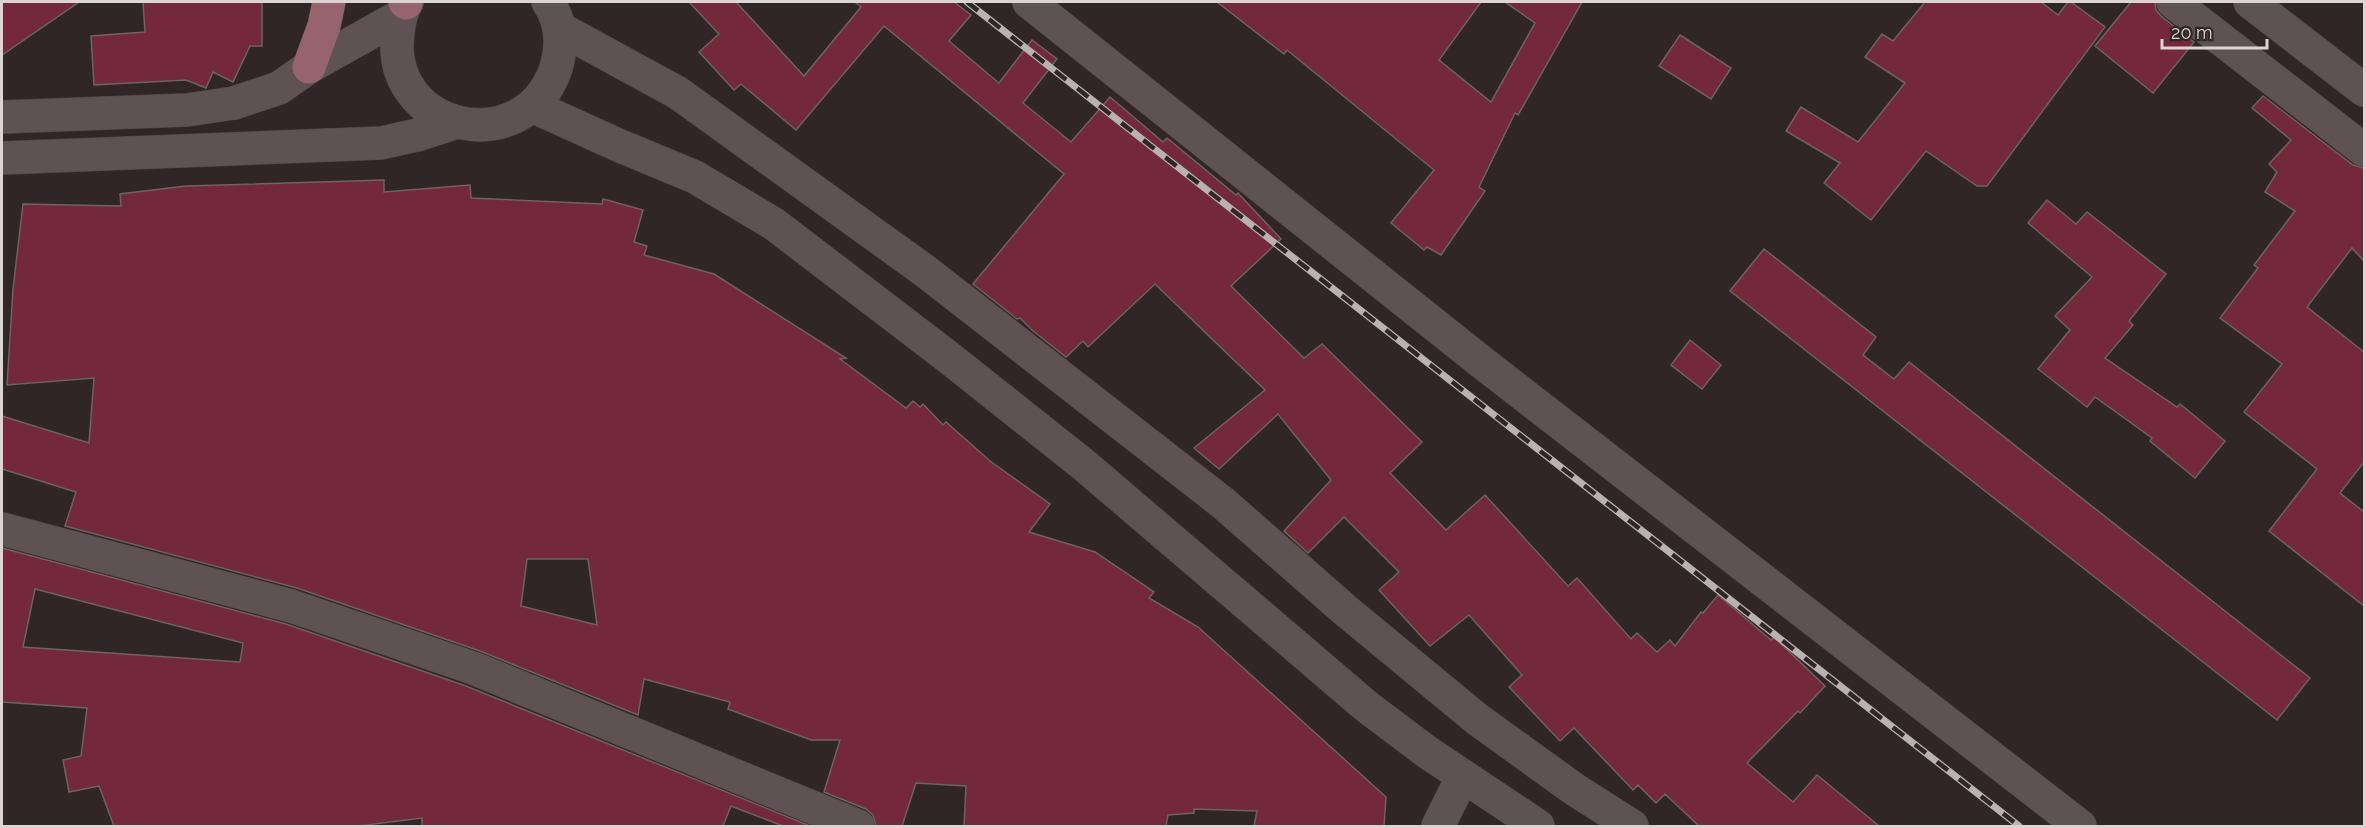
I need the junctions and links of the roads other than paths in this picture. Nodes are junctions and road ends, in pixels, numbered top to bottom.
1 (329, 2) edge
2 (1029, 2) edge
3 (2173, 2) edge
4 (2250, 2) edge
5 (405, 6) edge
6 (557, 10) edge
7 (309, 67) junction
8 (2364, 90) edge
9 (532, 106) junction
10 (2, 117) edge
11 (454, 123) junction
12 (2364, 150) edge
13 (2, 158) edge
14 (2, 529) edge
15 (1463, 776) junction
16 (858, 826) edge
17 (1438, 826) edge
18 (1538, 826) edge
19 (1632, 826) edge
20 (2080, 826) edge

1 - 7 main road
2 - 20 street
3 - 12 street
4 - 8 street
5 - 7 street
5 - 11 street
6 - 9 street
6 - 19 street
7 - 10 street
9 - 11 street
9 - 15 street
11 - 13 street
14 - 16 street
15 - 17 street
15 - 18 street

